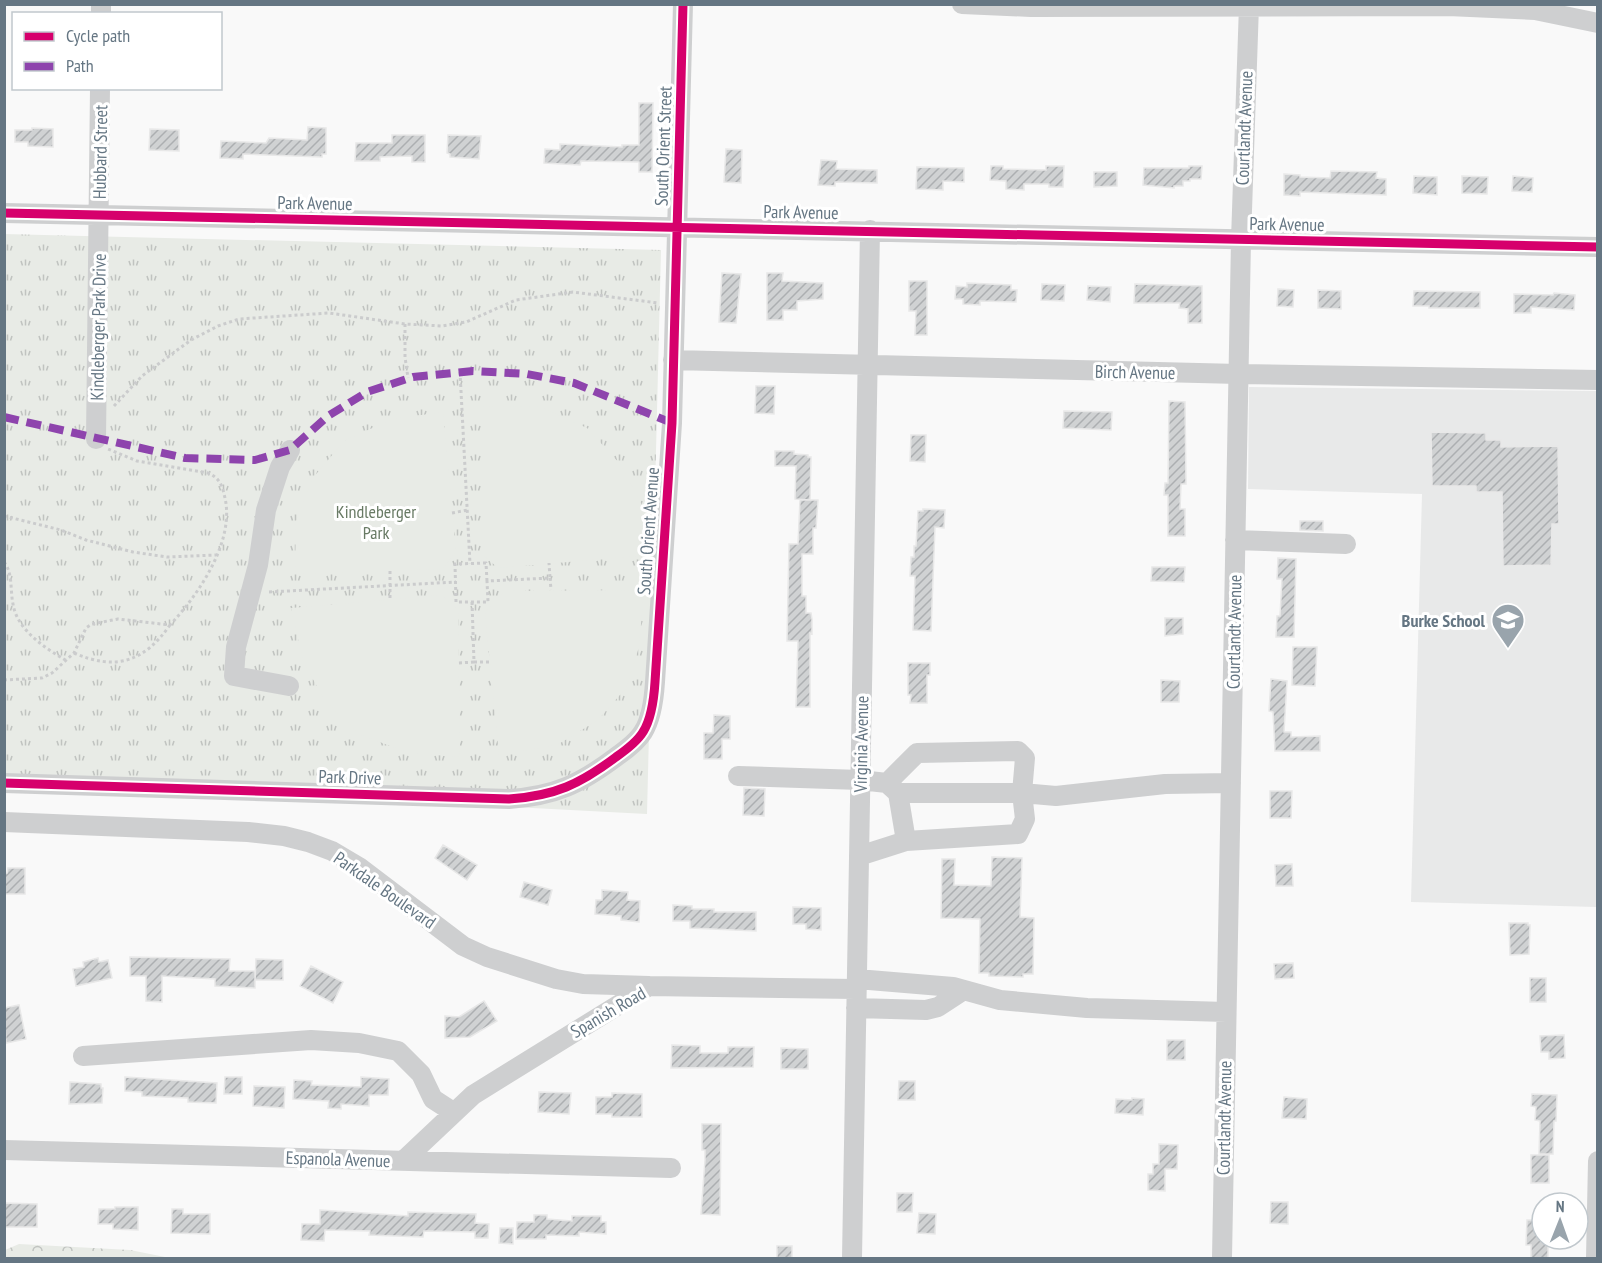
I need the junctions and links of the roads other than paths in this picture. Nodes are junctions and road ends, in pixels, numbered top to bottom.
1 (684, 4) edge
2 (962, 4) edge
3 (1248, 5) edge
4 (1598, 23) edge
5 (100, 90) edge
6 (4, 213) edge
7 (99, 215) junction
8 (677, 226) junction
9 (870, 230) junction
10 (1241, 240) junction
11 (1598, 247) edge
12 (673, 360) junction
13 (868, 366) junction
14 (1239, 374) junction
15 (1598, 380) edge
16 (96, 430) road end
17 (290, 450) dead end
18 (1235, 540) junction
19 (1346, 544) dead end
20 (289, 686) dead end
21 (653, 703) joint
22 (738, 777) dead end
23 (860, 780) junction
24 (4, 783) edge
25 (1231, 783) junction
26 (893, 788) junction
27 (1022, 792) junction
28 (4, 822) edge
29 (906, 841) junction
30 (859, 856) junction
31 (649, 986) junction
32 (964, 990) junction
33 (856, 992) junction
34 (1226, 1012) junction
35 (83, 1056) dead end
36 (453, 1112) junction
37 (4, 1150) edge
38 (403, 1161) junction
39 (1598, 1161) edge
40 (671, 1168) dead end
41 (852, 1258) edge
42 (1222, 1258) edge
43 (1596, 1258) edge

1 - 8 street, South Orient Street
2 - 3 street
3 - 4 street
3 - 10 street, Courtlandt Avenue
5 - 7 street, Hubbard Street
6 - 7 street, Park Avenue
7 - 8 street, Park Avenue
7 - 16 street, Kindleberger Park Drive
8 - 9 street, Park Avenue
8 - 12 street, South Orient Street
9 - 10 street, Park Avenue
9 - 13 street, Virginia Avenue
10 - 11 street, Park Avenue
10 - 14 street, Courtlandt Avenue
12 - 13 street, Birch Avenue
12 - 21 street, South Orient Avenue
13 - 14 street, Birch Avenue
13 - 23 street, Virginia Avenue
14 - 15 street, Birch Avenue
14 - 18 street, Courtlandt Avenue
17 - 20 street
18 - 19 street
18 - 25 street, Courtlandt Avenue
21 - 24 street, Park Drive
22 - 23 street
23 - 26 street
23 - 30 street, Virginia Avenue
25 - 27 street
25 - 34 street, Courtlandt Avenue
26 - 27 street
26 - 27 street
26 - 29 street
27 - 29 street
28 - 31 street, Parkdale Boulevard
29 - 30 street
30 - 33 street, Virginia Avenue
31 - 33 street, Spanish Road
31 - 36 street, Spanish Road
32 - 33 street
32 - 33 street
32 - 34 street
33 - 41 street, Virginia Avenue
34 - 42 street, Courtlandt Avenue
35 - 36 street
36 - 38 street, Spanish Road
37 - 38 street, Espanola Avenue
38 - 40 street, Espanola Avenue
39 - 43 street

